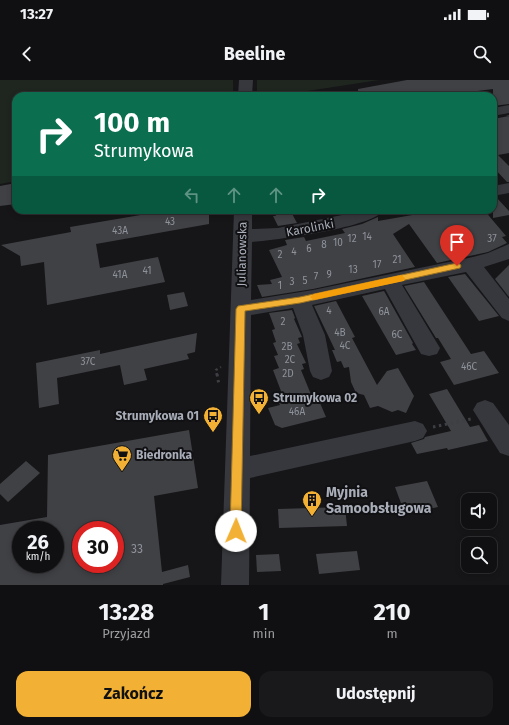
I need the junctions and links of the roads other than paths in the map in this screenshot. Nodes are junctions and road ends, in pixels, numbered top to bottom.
1 (246, 80) edge
2 (246, 92) edge
3 (509, 109) edge
4 (497, 111) edge
5 (243, 214) edge
6 (366, 214) edge
7 (313, 218) edge
8 (242, 236) junction
9 (509, 250) edge
10 (470, 263) junction
11 (390, 281) junction
12 (300, 300) junction
13 (241, 309) junction
14 (509, 313) edge
15 (429, 348) dead end
16 (321, 371) dead end
17 (487, 413) road end
18 (415, 431) road end
19 (509, 446) edge
20 (237, 470) junction
21 (234, 585) edge

1 - 2 street
3 - 4 street
5 - 8 street, Julianowska
6 - 7 street, Karolinki
7 - 8 street, Karolinki
8 - 13 street, Julianowska
9 - 10 street
10 - 11 street
10 - 14 street
11 - 12 street
11 - 15 street
12 - 13 street
12 - 16 street
13 - 20 street, Julianowska
17 - 19 street
18 - 20 street
20 - 21 street, Julianowska

